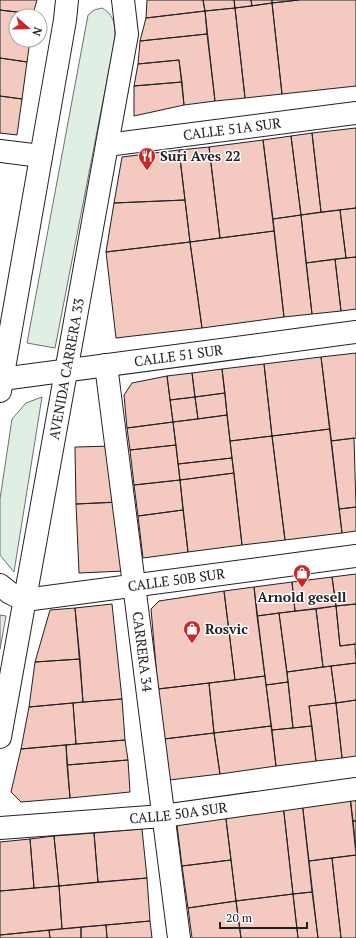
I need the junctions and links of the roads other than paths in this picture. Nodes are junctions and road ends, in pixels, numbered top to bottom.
1 (67, 0) edge
2 (123, 0) edge
3 (132, 0) edge
4 (127, 34) junction
5 (356, 113) edge
6 (107, 146) junction
7 (0, 151) edge
8 (41, 156) junction
9 (356, 332) edge
10 (106, 365) junction
11 (67, 371) junction
12 (1, 383) edge
13 (356, 556) edge
14 (0, 585) edge
15 (134, 586) junction
16 (25, 600) junction
17 (0, 738) edge
18 (356, 789) edge
19 (163, 816) junction
20 (0, 828) edge
21 (179, 938) edge

1 - 8 main road
2 - 4 main road, AVENIDA CARRERA 33
3 - 4 main road
4 - 6 main road, AVENIDA CARRERA 33
5 - 6 main road, CALLE 51A SUR
6 - 11 main road, AVENIDA CARRERA 33
7 - 8 main road
8 - 12 main road
9 - 10 main road, CALLE 51 SUR
10 - 11 main road, CALLE 51 SUR
10 - 15 main road, CARRERA 34
11 - 12 main road, CALLE 51 SUR
11 - 16 main road, AVENIDA CARRERA 33
13 - 15 main road, CALLE 50B SUR
14 - 16 main road
15 - 16 main road, CALLE 50B SUR
15 - 19 main road, CARRERA 34
16 - 17 main road, AVENIDA CARRERA 33
18 - 19 main road, CALLE 50A SUR
19 - 20 main road, CALLE 50A SUR
19 - 21 main road, CARRERA 34

